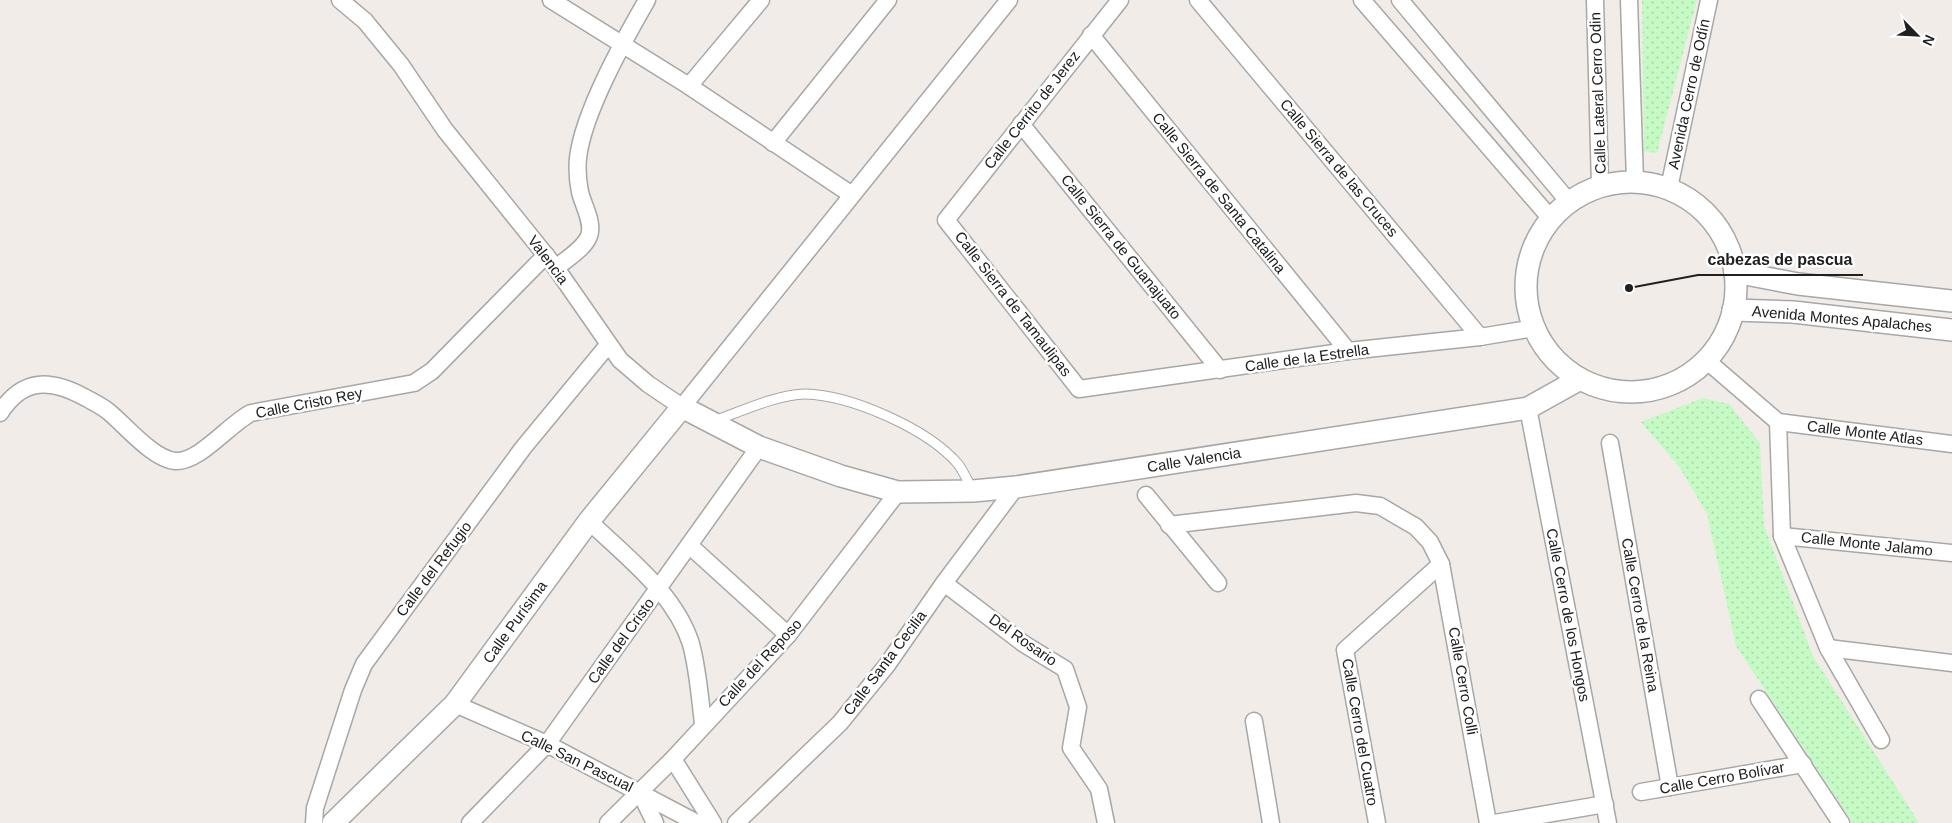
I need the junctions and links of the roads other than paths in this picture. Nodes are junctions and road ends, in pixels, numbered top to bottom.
1 (340, 0) edge
2 (551, 0) edge
3 (647, 0) edge
4 (761, 0) edge
5 (888, 0) edge
6 (1009, 0) edge
7 (1120, 0) edge
8 (1198, 0) edge
9 (1362, 0) edge
10 (1400, 0) edge
11 (1595, 0) edge
12 (1629, 0) edge
13 (1709, 0) edge
14 (1090, 35) junction
15 (622, 44) junction
16 (689, 86) junction
17 (1021, 124) junction
18 (773, 144) junction
19 (1635, 181) junction
20 (1600, 186) junction
21 (1669, 188) junction
22 (852, 195) junction
23 (1569, 202) junction
24 (946, 220) joint
25 (1552, 220) junction
26 (551, 261) junction
27 (1735, 272) junction
28 (1952, 301) edge
29 (1733, 310) junction
30 (1534, 328) junction
31 (1952, 330) edge
32 (1480, 337) junction
33 (608, 345) junction
34 (1348, 351) junction
35 (1706, 360) junction
36 (1220, 370) junction
37 (1580, 379) junction
38 (1079, 388) joint
39 (682, 407) junction
40 (1528, 408) junction
41 (0, 413) edge
42 (712, 422) junction
43 (1778, 422) junction
44 (1610, 443) dead end
45 (1952, 444) edge
46 (759, 447) junction
47 (802, 463) joint
48 (1016, 487) junction
49 (973, 491) junction
50 (898, 492) junction
51 (1146, 495) dead end
52 (589, 521) junction
53 (1170, 525) junction
54 (1782, 536) junction
55 (689, 545) junction
56 (1952, 552) edge
57 (1441, 564) junction
58 (944, 583) junction
59 (1218, 583) dead end
60 (658, 589) junction
61 (788, 635) junction
62 (1828, 648) junction
63 (1952, 663) edge
64 (1759, 699) dead end
65 (455, 704) junction
66 (1254, 721) dead end
67 (703, 724) junction
68 (1881, 740) dead end
69 (547, 744) junction
70 (673, 758) junction
71 (1803, 764) junction
72 (1670, 787) junction
73 (640, 792) junction
74 (1641, 792) dead end
75 (1605, 804) junction
76 (1270, 815) edge
77 (314, 823) edge
78 (333, 823) edge
79 (470, 823) edge
80 (608, 823) edge
81 (655, 823) edge
82 (697, 823) edge
83 (713, 823) edge
84 (736, 823) edge
85 (1106, 823) edge
86 (1257, 823) edge
87 (1377, 823) edge
88 (1488, 823) edge
89 (1495, 823) edge
90 (1608, 823) edge
91 (1841, 823) edge

1 - 26 street, Valencia
2 - 15 street
3 - 15 street
4 - 16 street
5 - 18 street
6 - 22 street
7 - 14 street, Calle Cerrito de Jerez
8 - 32 street, Calle Sierra de las Cruces
9 - 25 street
10 - 23 street
11 - 20 street, Calle Lateral Cerro Odin
12 - 19 street
13 - 21 street, Avenida Cerro de Odín
14 - 17 street, Calle Cerrito de Jerez
14 - 34 street, Calle Sierra de Santa Catalina
15 - 16 street
15 - 26 street, Calle Cristo Rey
16 - 18 street
17 - 24 street, Calle Cerrito de Jerez
17 - 36 street, Calle Sierra de Guanajuato
18 - 22 street
19 - 20 street
19 - 21 street
20 - 23 street
21 - 27 street
22 - 39 street
23 - 25 street
24 - 38 street, Calle Sierra de Tamaulipas
25 - 30 street
26 - 33 street, Valencia
26 - 41 street, Calle Cristo Rey
27 - 28 street, Avenida Montes Apalaches
27 - 29 street
29 - 31 street, Avenida Montes Apalaches
29 - 35 street
30 - 32 street, Calle de la Estrella
30 - 37 street
32 - 34 street, Calle de la Estrella
33 - 39 street, Valencia
33 - 77 street, Calle del Refugio
34 - 36 street, Calle de la Estrella
35 - 37 street
35 - 43 street
36 - 38 street, Calle de la Estrella
37 - 40 street, Calle Valencia
39 - 42 street, Valencia
39 - 52 street, Calle Purísima
40 - 48 street, Calle Valencia
40 - 75 street, Calle Cerro de los Hongos
42 - 46 street, Valencia
42 - 49 lane
43 - 45 street, Calle Monte Atlas
43 - 54 street
44 - 72 street, Calle Cerro de la Reina
46 - 47 street, Valencia
46 - 55 street, Calle del Cristo
47 - 50 street, Calle Valencia
48 - 49 street, Calle Valencia
48 - 58 street, Calle Santa Cecilia
49 - 50 street, Calle Valencia
50 - 61 street, Calle del Reposo
51 - 53 street
52 - 60 street
52 - 65 street, Calle Purísima
53 - 57 street, Calle Cerro Colli
53 - 59 street
54 - 56 street, Calle Monte Jalamo
54 - 62 street
55 - 60 street, Calle del Cristo
55 - 61 street
57 - 87 street, Calle Cerro del Cuatro
57 - 88 street, Calle Cerro Colli
58 - 84 street, Calle Santa Cecilia
58 - 85 street, Del Rosario
60 - 67 street
60 - 69 street, Calle del Cristo
61 - 67 street, Calle del Reposo
62 - 63 street
62 - 68 street
64 - 71 street
65 - 69 street, Calle San Pascual
65 - 78 street, Calle Purísima
66 - 76 street
67 - 70 street, Calle del Reposo
69 - 73 street, Calle San Pascual
69 - 79 street, Calle del Cristo
70 - 73 street, Calle del Reposo
70 - 83 street
71 - 72 street, Calle Cerro Bolívar
71 - 91 street
72 - 74 street, Calle Cerro Bolívar
73 - 80 street, Calle del Reposo
73 - 81 street
73 - 82 street, Calle San Pascual
75 - 89 street
75 - 90 street, Calle Cerro de los Hongos
76 - 86 street

